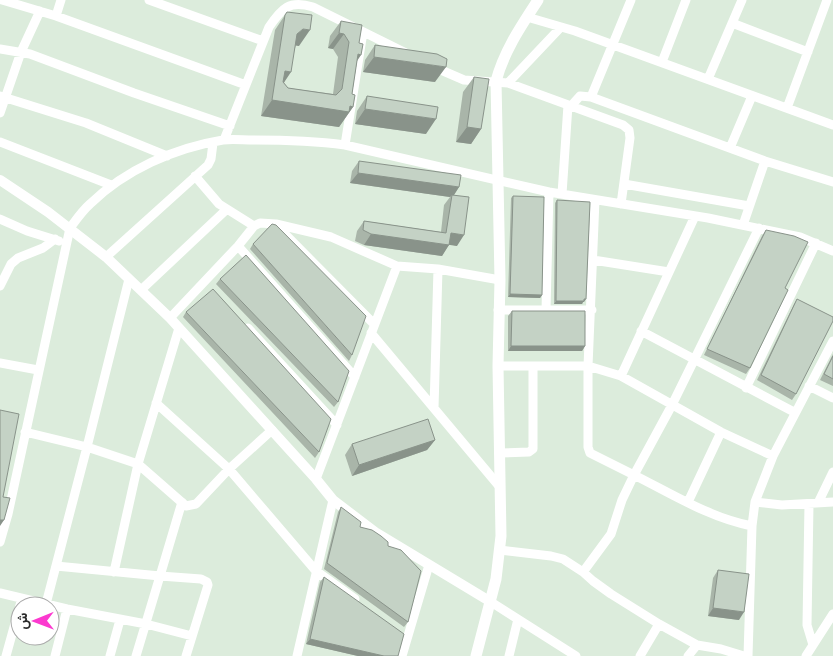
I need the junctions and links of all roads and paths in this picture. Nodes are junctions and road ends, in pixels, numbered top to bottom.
1 (2, 0) edge
2 (61, 0) edge
3 (149, 0) edge
4 (538, 0) edge
5 (631, 0) edge
6 (686, 0) edge
7 (742, 0) edge
8 (827, 0) edge
9 (298, 2) edge
10 (833, 3) edge
11 (40, 11) junction
12 (56, 16) junction
13 (527, 17) junction
14 (732, 23) junction
15 (561, 27) junction
16 (363, 32) junction
17 (263, 41) junction
18 (613, 45) junction
19 (0, 49) edge
20 (22, 52) junction
21 (808, 52) junction
22 (662, 62) junction
23 (708, 79) junction
24 (496, 81) junction
25 (508, 83) junction
26 (246, 85) junction
27 (3, 96) edge
28 (591, 96) junction
29 (752, 96) junction
30 (570, 106) junction
31 (787, 108) junction
32 (0, 113) edge
33 (833, 125) edge
34 (230, 126) junction
35 (224, 140) junction
36 (0, 142) edge
37 (213, 142) junction
38 (345, 145) junction
39 (730, 148) junction
40 (166, 156) junction
41 (765, 161) junction
42 (195, 176) junction
43 (0, 180) edge
44 (499, 180) junction
45 (833, 182) edge
46 (624, 184) junction
47 (111, 185) junction
48 (549, 192) junction
49 (562, 194) junction
50 (595, 200) junction
51 (621, 204) junction
52 (750, 206) junction
53 (227, 209) junction
54 (695, 216) junction
55 (0, 219) edge
56 (276, 224) junction
57 (743, 225) junction
58 (254, 226) junction
59 (70, 228) junction
60 (759, 228) junction
61 (55, 239) junction
62 (67, 243) junction
63 (816, 243) junction
64 (238, 246) junction
65 (833, 250) edge
66 (106, 257) junction
67 (593, 260) junction
68 (396, 266) junction
69 (438, 269) junction
70 (669, 272) junction
71 (129, 279) junction
72 (500, 280) junction
73 (204, 281) junction
74 (0, 286) edge
75 (211, 288) edge
76 (141, 290) junction
77 (498, 310) junction
78 (546, 310) junction
79 (592, 310) junction
80 (170, 318) junction
81 (244, 324) edge
82 (179, 328) junction
83 (372, 329) junction
84 (641, 331) junction
85 (833, 341) edge
86 (695, 359) junction
87 (0, 363) edge
88 (498, 366) junction
89 (533, 366) junction
90 (588, 366) junction
91 (38, 370) junction
92 (620, 376) junction
93 (355, 377) junction
94 (809, 386) junction
95 (746, 388) junction
96 (833, 398) edge
97 (156, 403) junction
98 (672, 405) junction
99 (434, 408) junction
100 (794, 412) junction
101 (337, 425) junction
102 (272, 430) junction
103 (25, 432) junction
104 (721, 432) junction
105 (87, 447) junction
106 (499, 453) junction
107 (773, 456) junction
108 (138, 464) junction
109 (229, 469) junction
110 (833, 472) edge
111 (634, 475) junction
112 (316, 479) junction
113 (499, 486) junction
114 (333, 500) junction
115 (182, 502) junction
116 (688, 502) junction
117 (755, 502) junction
118 (833, 502) edge
119 (813, 504) junction
120 (752, 526) junction
121 (0, 542) edge
122 (500, 550) junction
123 (429, 565) junction
124 (56, 566) junction
125 (316, 571) junction
126 (114, 572) junction
127 (584, 572) junction
128 (160, 576) junction
129 (48, 596) edge
130 (491, 602) junction
131 (362, 604) edge
132 (60, 607) edge
133 (67, 609) junction
134 (833, 614) edge
135 (120, 620) junction
136 (518, 620) junction
137 (146, 624) junction
138 (659, 624) junction
139 (192, 636) junction
140 (10, 642) edge
141 (697, 645) junction
142 (813, 645) junction
143 (300, 655) edge
144 (6, 656) edge
145 (55, 656) edge
146 (110, 656) edge
147 (136, 656) edge
148 (186, 656) edge
149 (402, 656) edge
150 (476, 656) edge
151 (509, 656) edge
152 (576, 656) edge
153 (640, 656) edge
154 (688, 656) edge
155 (746, 656) edge
156 (806, 656) edge

1 - 11 street
2 - 12 street
3 - 17 street
4 - 13 main road
5 - 18 street
6 - 22 street
7 - 14 street
8 - 10 street
8 - 21 street
9 - 16 street
9 - 17 street
11 - 12 street
11 - 20 street
12 - 26 street
13 - 15 street
13 - 24 main road
14 - 21 street
14 - 23 street
15 - 18 street
15 - 25 street
16 - 24 street
16 - 38 street
17 - 26 street
18 - 22 street
18 - 28 street
19 - 20 street
20 - 27 street
20 - 34 street
21 - 31 street
22 - 23 street
23 - 29 street
24 - 25 street
24 - 44 main road
25 - 30 street
26 - 34 street
27 - 32 street
27 - 40 street
28 - 30 street
28 - 39 street
29 - 31 street
29 - 39 street
30 - 46 street
30 - 49 street
31 - 33 street
34 - 35 street
35 - 37 street
35 - 38 street
36 - 47 street
37 - 40 street
37 - 42 street
38 - 44 street
39 - 41 street
40 - 47 street
41 - 45 street
41 - 52 street
42 - 53 street
42 - 66 street
43 - 59 street
44 - 48 street
44 - 72 main road
46 - 51 street
46 - 52 street
47 - 59 street
48 - 49 street
48 - 78 street
49 - 50 street
50 - 51 street
50 - 67 street
51 - 54 street
52 - 57 street
53 - 58 street
53 - 76 street
54 - 57 street
54 - 70 street
55 - 61 street
56 - 58 street
56 - 68 street
56 - 83 street
57 - 60 street
58 - 64 street
59 - 62 street
59 - 66 street
60 - 63 street
60 - 86 street
61 - 62 street
61 - 74 street
62 - 91 street
63 - 65 street
63 - 95 street
64 - 73 street
64 - 93 street
66 - 71 street
67 - 70 street
67 - 79 street
68 - 69 street
68 - 83 street
69 - 72 street
69 - 99 street
70 - 84 street
71 - 76 street
71 - 105 street
72 - 77 main road
73 - 75 street
73 - 80 street
76 - 80 street
77 - 78 street
77 - 88 main road
78 - 79 street
79 - 90 street
80 - 82 street
81 - 101 street
82 - 97 street
82 - 102 street
83 - 93 street
83 - 99 street
84 - 86 street
84 - 92 street
85 - 94 street
86 - 95 street
86 - 98 street
87 - 91 street
88 - 89 street
88 - 106 main road
89 - 90 street
89 - 106 street
90 - 92 street
90 - 111 street
91 - 103 street
92 - 98 street
93 - 101 street
94 - 96 street
94 - 100 street
95 - 100 street
97 - 108 street
97 - 109 street
98 - 104 street
98 - 111 street
99 - 113 street
100 - 107 street
101 - 112 street
102 - 109 street
102 - 112 street
103 - 105 street
103 - 121 street
104 - 107 street
104 - 116 street
105 - 108 street
105 - 124 street
106 - 113 main road
107 - 117 street
108 - 115 street
108 - 126 street
109 - 115 street
109 - 125 street
110 - 119 street
111 - 116 street
111 - 127 street
112 - 114 street
113 - 122 main road
114 - 123 street
114 - 125 street
115 - 128 street
116 - 120 street
117 - 119 street
117 - 120 street
118 - 119 street
119 - 142 street
120 - 155 street
122 - 127 street
122 - 130 main road
123 - 130 street
123 - 149 street
124 - 126 street
124 - 129 street
125 - 131 street
125 - 143 street
126 - 128 street
127 - 138 street
128 - 137 street
128 - 139 street
130 - 136 street
130 - 150 main road
132 - 133 street
133 - 135 street
133 - 145 street
134 - 142 street
135 - 137 street
135 - 146 street
136 - 151 street
136 - 152 street
137 - 139 street
137 - 147 street
138 - 141 street
138 - 153 street
139 - 148 street
140 - 144 street
141 - 154 street
141 - 155 street
142 - 156 street

